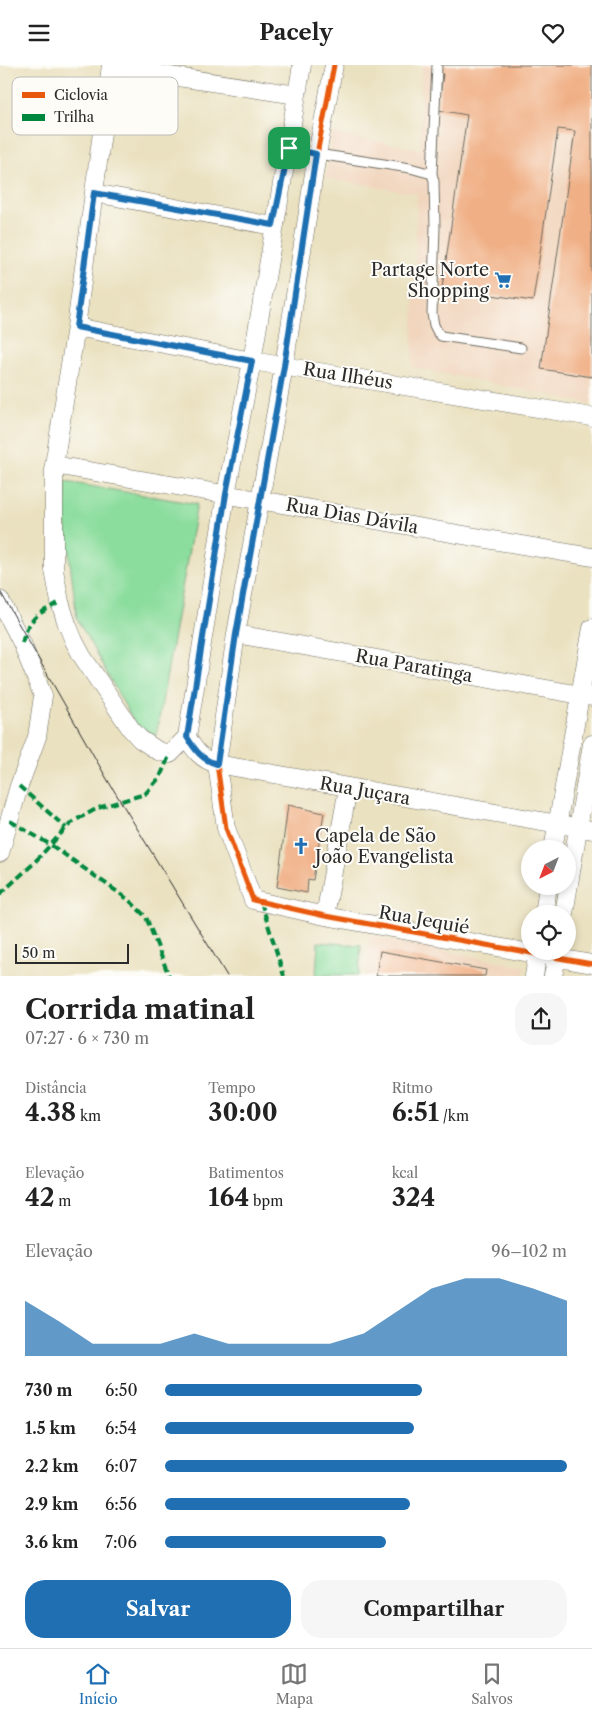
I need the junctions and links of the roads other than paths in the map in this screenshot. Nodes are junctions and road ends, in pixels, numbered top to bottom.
1 (302, 65) edge
2 (334, 65) edge
3 (437, 65) edge
4 (111, 66) edge
5 (297, 95) junction
6 (102, 135) edge
7 (289, 148) junction
8 (316, 154) junction
9 (432, 174) junction
10 (94, 193) junction
11 (273, 225) junction
12 (76, 327) junction
13 (521, 348) dead end
14 (252, 361) junction
15 (284, 366) junction
16 (592, 417) edge
17 (54, 465) junction
18 (226, 494) junction
19 (259, 500) junction
20 (592, 557) edge
21 (0, 600) edge
22 (592, 628) edge
23 (236, 634) junction
24 (586, 696) edge
25 (187, 737) junction
26 (592, 744) edge
27 (217, 764) junction
28 (348, 788) junction
29 (5, 821) edge
30 (557, 823) junction
31 (585, 829) edge
32 (555, 840) edge
33 (0, 853) edge
34 (566, 905) edge
35 (325, 916) junction
36 (521, 950) edge
37 (537, 960) edge
38 (556, 960) edge
39 (576, 960) edge
40 (592, 964) edge
41 (534, 975) edge
42 (553, 975) edge

1 - 5 street
2 - 8 street
3 - 9 lane
4 - 5 street
5 - 7 street
6 - 10 street
7 - 8 lane
7 - 11 street
8 - 9 lane
8 - 15 street
9 - 13 lane
10 - 11 street
10 - 12 street
11 - 14 street
12 - 14 street, Rua Ilhéus
12 - 17 street
14 - 15 street, Rua Ilhéus
14 - 18 street
15 - 16 street, Rua Ilhéus
15 - 19 street
17 - 18 street, Rua Dias Dávila
17 - 25 street
18 - 19 street, Rua Dias Dávila
18 - 25 street
19 - 20 street, Rua Dias Dávila
19 - 23 street
21 - 29 street
22 - 24 street
23 - 24 street, Rua Paratinga
23 - 27 street
24 - 30 street
25 - 27 street, Rua Juçara
26 - 31 street
27 - 28 street, Rua Juçara
27 - 35 street, Rua Jequié
28 - 30 street, Rua Juçara
28 - 35 street
29 - 33 street
30 - 31 street, Rua Juçara
30 - 32 street
31 - 34 street
35 - 36 street, Rua Jequié
37 - 41 street
38 - 42 street
39 - 40 street, Rua Jequié

